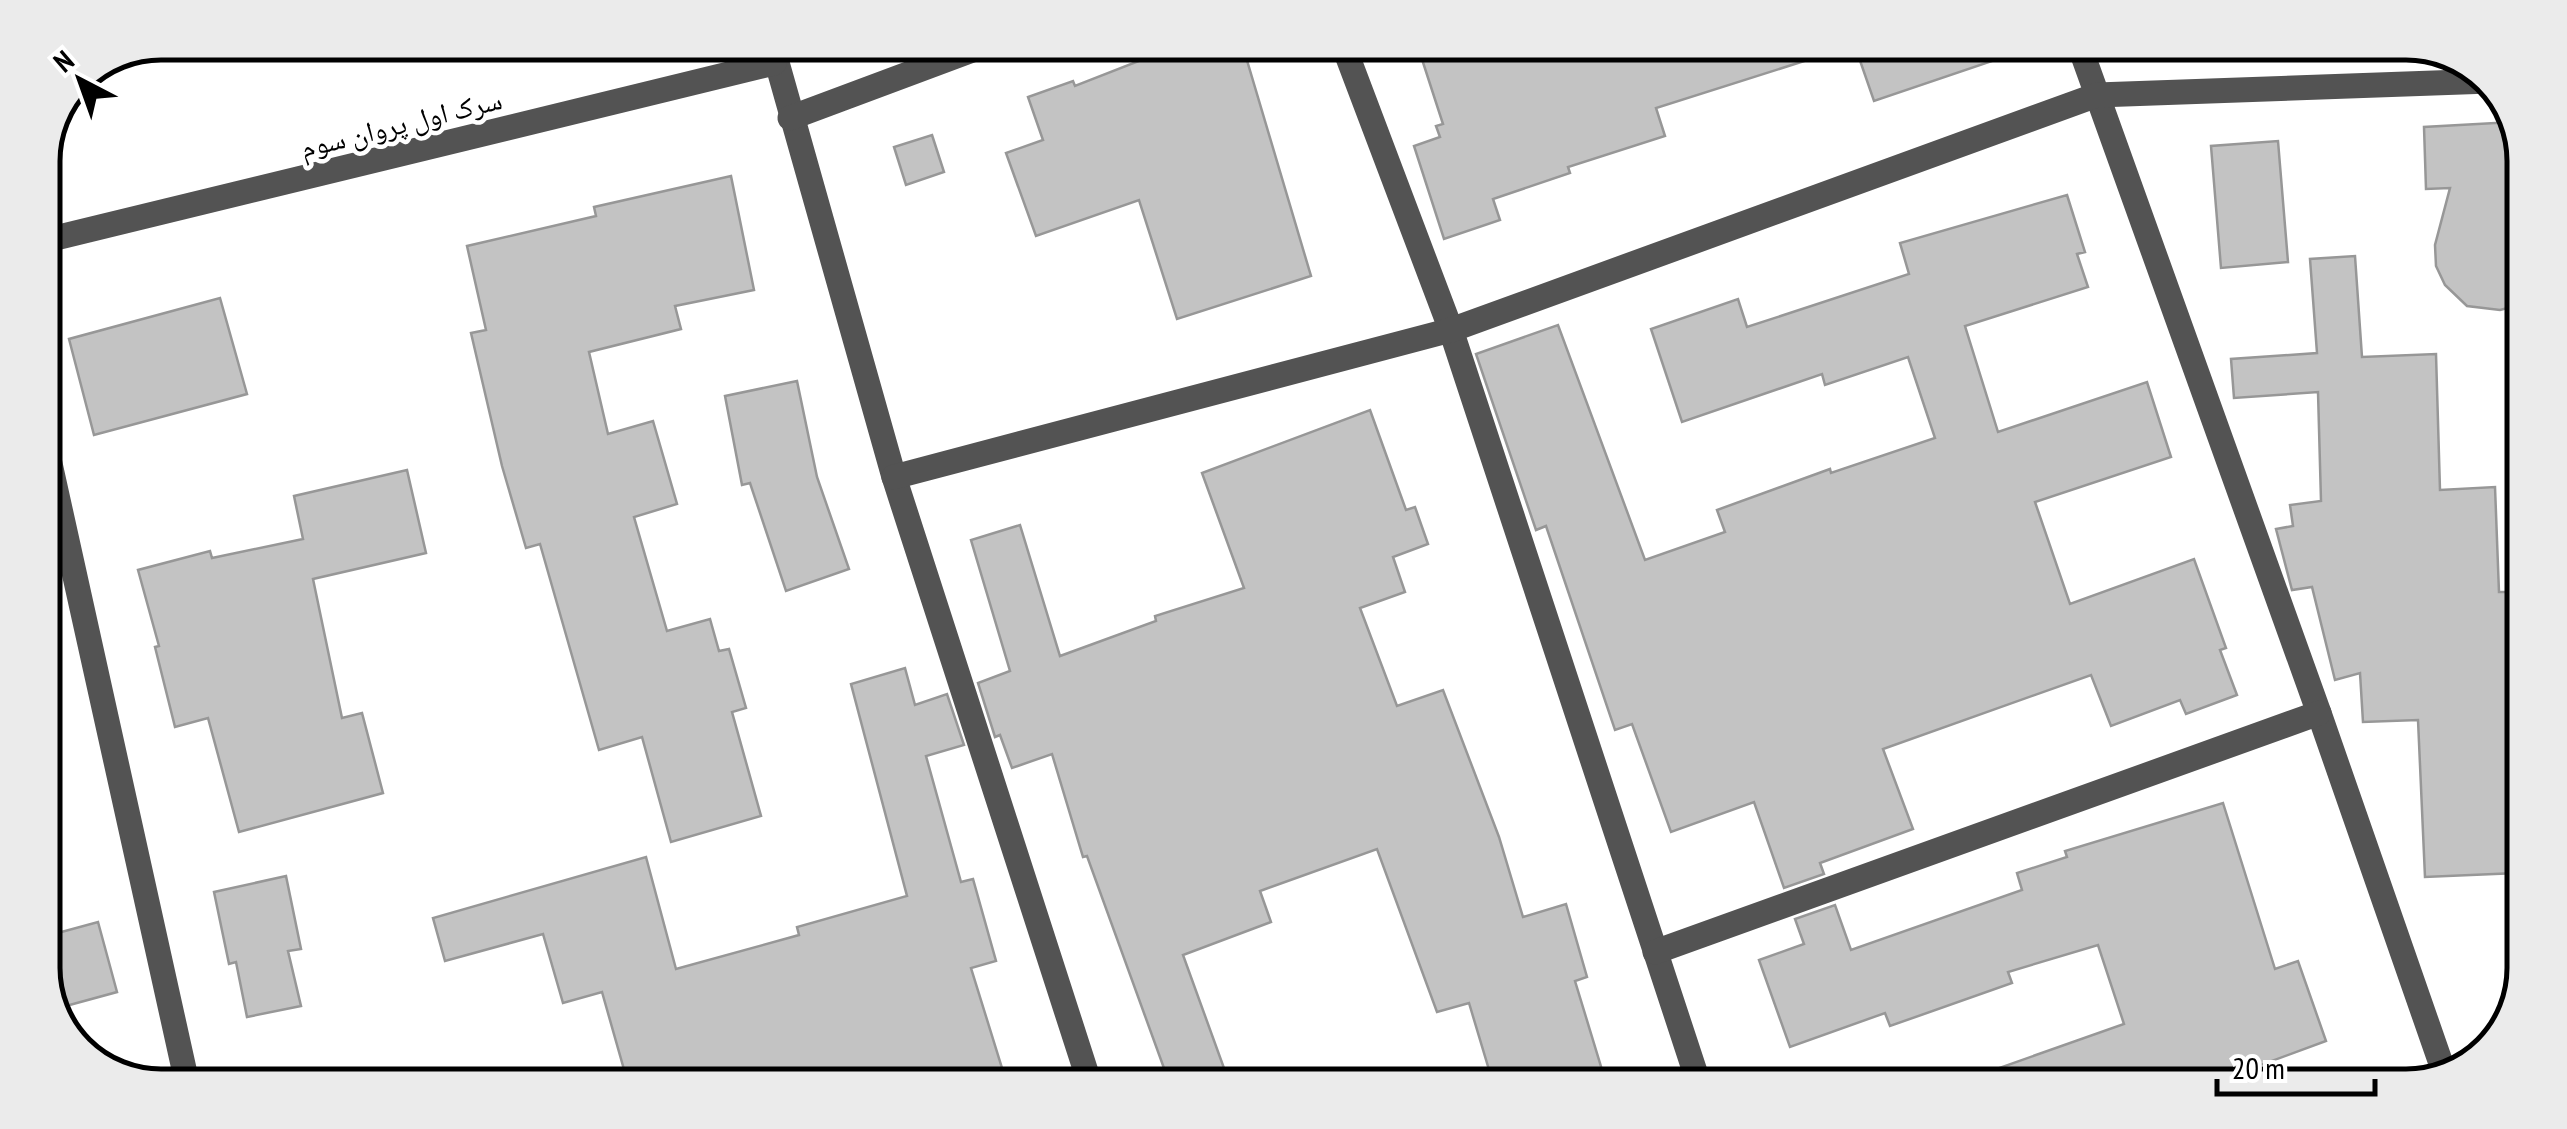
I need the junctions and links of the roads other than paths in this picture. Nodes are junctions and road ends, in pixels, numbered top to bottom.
1 (750, 60) edge
2 (775, 60) edge
3 (945, 60) edge
4 (1349, 60) edge
5 (2084, 60) edge
6 (2469, 82) edge
7 (2098, 95) junction
8 (790, 118) junction
9 (60, 237) edge
10 (1451, 330) junction
11 (894, 477) junction
12 (60, 509) edge
13 (2319, 713) junction
14 (1655, 952) junction
15 (2441, 1063) edge
16 (184, 1069) edge
17 (1085, 1069) edge
18 (1695, 1069) edge

1 - 9 street, سرک اول پروان سوم
2 - 8 street
3 - 8 street
4 - 10 street
5 - 7 street
6 - 7 street
7 - 10 street
7 - 13 street
8 - 11 street
10 - 11 street
10 - 14 street
11 - 17 street
12 - 16 street
13 - 14 street
13 - 15 street
14 - 18 street

